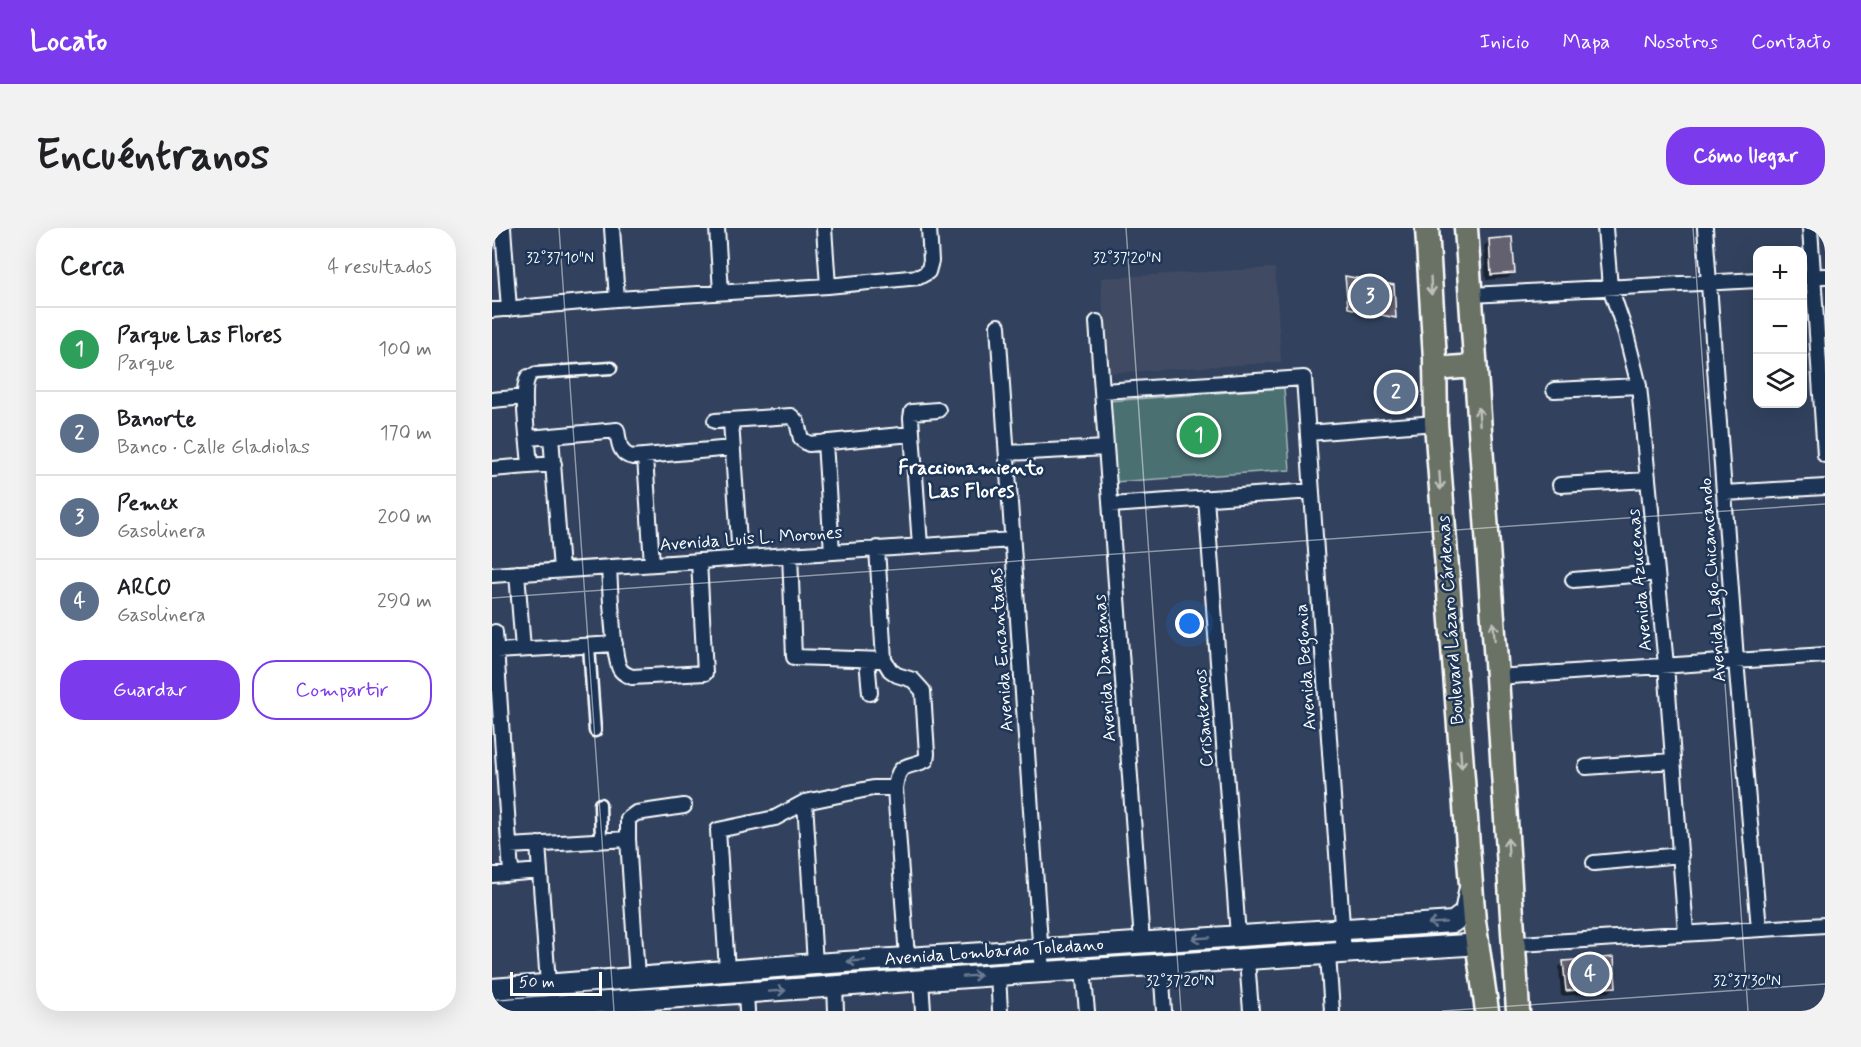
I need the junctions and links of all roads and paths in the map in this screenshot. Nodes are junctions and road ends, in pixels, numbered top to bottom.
1 (503, 228) edge
2 (612, 228) edge
3 (717, 228) edge
4 (824, 228) edge
5 (929, 228) edge
6 (1428, 228) edge
7 (1466, 228) edge
8 (1605, 228) edge
9 (1705, 228) edge
10 (1810, 228) edge
11 (1814, 276) edge
12 (1753, 280) edge
13 (1708, 283) junction
14 (828, 286) junction
15 (1610, 287) junction
16 (721, 292) junction
17 (1471, 295) junction
18 (617, 299) junction
19 (509, 309) junction
20 (492, 310) edge
21 (1097, 322) dead end
22 (998, 326) dead end
23 (1475, 366) junction
24 (611, 368) dead end
25 (1436, 369) junction
26 (528, 376) joint
27 (1639, 386) junction
28 (1554, 390) dead end
29 (1103, 392) junction
30 (525, 397) junction
31 (492, 400) edge
32 (938, 410) dead end
33 (715, 421) dead end
34 (731, 421) junction
35 (1436, 423) junction
36 (1308, 433) junction
37 (911, 434) junction
38 (551, 436) junction
39 (529, 438) junction
40 (825, 442) junction
41 (1106, 447) junction
42 (732, 448) junction
43 (1007, 453) junction
44 (1825, 455) edge
45 (645, 457) junction
46 (554, 464) junction
47 (531, 466) junction
48 (492, 469) edge
49 (1648, 480) junction
50 (1560, 485) dead end
51 (1825, 487) edge
52 (1312, 491) junction
53 (1725, 493) junction
54 (1206, 498) junction
55 (1111, 505) junction
56 (1012, 540) junction
57 (920, 546) junction
58 (877, 548) junction
59 (832, 552) junction
60 (790, 554) junction
61 (740, 558) junction
62 (699, 561) junction
63 (652, 564) junction
64 (609, 567) junction
65 (561, 570) junction
66 (517, 573) junction
67 (1657, 573) junction
68 (492, 575) edge
69 (1573, 580) dead end
70 (522, 631) junction
71 (494, 632) edge
72 (615, 644) junction
73 (589, 646) junction
74 (523, 649) junction
75 (497, 651) junction
76 (1825, 655) edge
77 (867, 660) junction
78 (884, 660) junction
79 (1736, 660) junction
80 (1666, 665) junction
81 (1497, 676) junction
82 (870, 693) dead end
83 (595, 731) dead end
84 (1672, 761) junction
85 (1586, 767) dead end
86 (895, 788) junction
87 (805, 802) junction
88 (600, 804) dead end
89 (684, 806) dead end
90 (628, 839) junction
91 (601, 840) junction
92 (538, 844) junction
93 (510, 846) junction
94 (1681, 855) junction
95 (1594, 863) dead end
96 (540, 871) junction
97 (511, 873) junction
98 (492, 874) edge
99 (1471, 885) junction
100 (1511, 905) junction
101 (1473, 921) junction
102 (1825, 925) edge
103 (1341, 929) junction
104 (1759, 929) junction
105 (1686, 933) junction
106 (1238, 936) junction
107 (1143, 942) junction
108 (1520, 944) junction
109 (1466, 945) junction
110 (1040, 949) junction
111 (1336, 955) junction
112 (907, 958) junction
113 (1247, 960) junction
114 (815, 964) junction
115 (1161, 965) junction
116 (1083, 969) junction
117 (727, 970) junction
118 (1042, 972) junction
119 (696, 973) junction
120 (998, 975) junction
121 (638, 977) junction
122 (921, 980) junction
123 (548, 984) junction
124 (835, 987) junction
125 (492, 989) edge
126 (698, 996) junction
127 (746, 1002) edge
128 (659, 1005) edge
129 (570, 1008) edge
130 (492, 1010) edge
131 (836, 1011) edge
132 (923, 1011) edge
133 (1000, 1011) edge
134 (1087, 1011) edge
135 (1164, 1011) edge
136 (1251, 1011) edge
137 (1332, 1011) edge
138 (1472, 1011) edge
139 (1487, 1011) edge
140 (1518, 1011) edge
141 (1526, 1011) edge

1 - 19 street
2 - 18 street
3 - 16 street
4 - 14 street
5 - 14 street
6 -> 25 highway, Boulevard Lázaro Cárdenas
7 - 17 highway
8 - 15 street, Avenida Azucenas
9 - 13 street, Avenida Lago Chicancando
10 - 11 street
11 - 44 street
12 - 13 street
13 - 15 street
13 - 53 street, Avenida Lago Chicancando
14 - 16 street
15 - 17 street
15 - 27 street, Avenida Azucenas
16 - 18 street
17 - 23 highway
18 - 19 street
19 - 20 street
21 - 29 street, Avenida Damianas
22 - 43 street, Avenida Encantadas
23 - 25 highway
81 -> 23 highway
24 - 26 street
25 - 35 highway, Boulevard Lázaro Cárdenas
26 - 30 street
27 - 28 street
27 - 49 street, Avenida Azucenas
29 - 36 street, Avenida Begonia
29 - 41 street, Avenida Damianas
30 - 31 street
30 - 39 street
32 - 37 street
33 - 34 street
34 - 40 street
34 - 42 street
35 - 36 street
35 -> 99 highway, Boulevard Lázaro Cárdenas
36 - 52 street, Avenida Begonia
37 - 40 street
37 - 57 street
38 - 39 street
38 - 45 street
38 - 46 street
39 - 47 street
40 - 59 street
41 - 43 street
41 - 55 street, Avenida Damianas
42 - 45 street
42 - 61 street
43 - 56 street, Avenida Encantadas
45 - 63 street
46 - 47 street
46 - 65 street
47 - 48 street
49 - 50 street
49 - 67 street, Avenida Azucenas
51 - 53 street
52 - 54 street
52 - 103 street, Avenida Begonia
53 - 79 street, Avenida Lago Chicancando
54 - 55 street
54 - 106 street, Crisantemos
55 - 107 street, Avenida Damianas
56 - 57 street, Avenida Luis L. Morones
56 - 110 street, Avenida Encantadas
57 - 58 street, Avenida Luis L. Morones
58 - 59 street, Avenida Luis L. Morones
58 - 78 street
59 - 60 street, Avenida Luis L. Morones
60 - 61 street, Avenida Luis L. Morones
60 - 77 street
61 - 62 street, Avenida Luis L. Morones
62 - 63 street, Avenida Luis L. Morones
62 - 72 street
63 - 64 street, Avenida Luis L. Morones
64 - 65 street, Avenida Luis L. Morones
64 - 72 street
65 - 66 street, Avenida Luis L. Morones
66 - 68 street, Avenida Luis L. Morones
66 - 70 street
67 - 69 street
67 - 80 street, Avenida Azucenas
70 - 71 street
70 - 74 street
71 - 75 street
72 - 73 street
73 - 74 street
73 - 83 street
74 - 75 street
75 - 93 street
76 - 79 street
77 - 78 street
77 - 82 street
78 - 86 street
79 - 80 street
79 - 104 street, Avenida Lago Chicancando
80 - 81 street
80 - 84 street, Avenida Azucenas
100 -> 81 highway
84 - 85 street
84 - 94 street, Avenida Azucenas
86 - 87 street
86 - 112 street
87 - 114 street
87 - 117 street
88 - 91 street
89 - 90 street
90 - 91 street
90 - 121 street
91 - 92 street
92 - 93 street
92 - 96 street
93 - 97 street
94 - 95 street
94 - 105 street, Avenida Azucenas
96 - 97 street
96 - 123 street
97 - 98 street
99 - 101 highway, Boulevard Lázaro Cárdenas
99 -> 103 main road, Avenida Lombardo Toledano
100 - 108 highway
100 - 140 highway
101 - 109 highway
101 - 139 highway, Boulevard Lázaro Cárdenas
102 - 104 street
103 - 106 main road, Avenida Lombardo Toledano
103 - 111 street, Avenida Begonia
104 - 105 street
105 - 108 street
106 -> 107 main road, Avenida Lombardo Toledano
107 - 110 main road, Avenida Lombardo Toledano
108 - 141 highway
109 - 111 main road, Avenida Lombardo Toledano
109 - 138 highway
110 - 112 main road, Avenida Lombardo Toledano
110 - 118 street, Avenida Encantadas
111 - 113 main road, Avenida Lombardo Toledano
111 - 137 street, Avenida Begonia
112 -> 114 main road, Avenida Lombardo Toledano
113 - 115 main road, Avenida Lombardo Toledano
113 - 136 street
114 - 117 main road, Avenida Lombardo Toledano
115 - 116 main road, Avenida Lombardo Toledano
115 - 135 street
116 - 118 main road, Avenida Lombardo Toledano
116 - 134 street
117 - 119 main road, Avenida Lombardo Toledano
118 - 120 main road, Avenida Lombardo Toledano
119 - 121 main road, Avenida Lombardo Toledano
119 - 126 main road
122 -> 120 main road, Avenida Lombardo Toledano
120 - 133 street
121 - 123 main road, Avenida Lombardo Toledano
122 - 124 main road, Avenida Lombardo Toledano
122 - 132 street
123 - 125 main road, Avenida Lombardo Toledano
127 -> 124 main road, Avenida Lombardo Toledano
124 - 131 street
126 - 127 main road, Avenida Lombardo Toledano
126 - 128 main road, Avenida Lombardo Toledano
128 - 129 main road, Avenida Lombardo Toledano
129 - 130 main road, Avenida Lombardo Toledano

